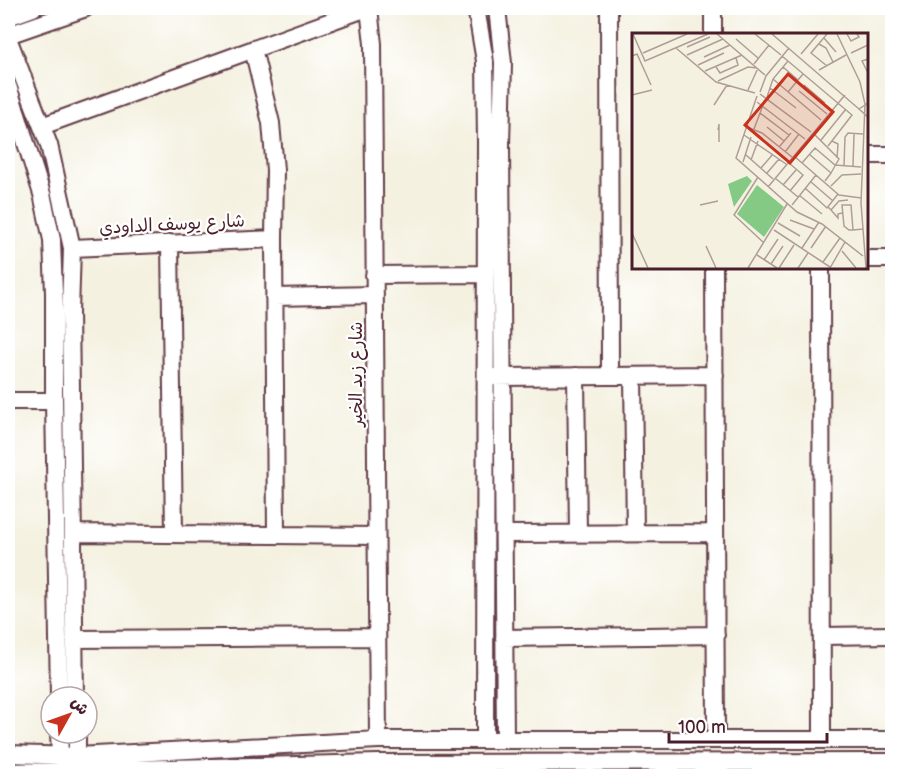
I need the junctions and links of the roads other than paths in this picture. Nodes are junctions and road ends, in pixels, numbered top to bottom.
1 (33, 8) edge
2 (86, 8) edge
3 (368, 8) edge
4 (476, 8) edge
5 (498, 8) edge
6 (609, 8) edge
7 (713, 8) edge
8 (8, 16) edge
9 (713, 33) edge
10 (8, 37) edge
11 (253, 49) junction
12 (8, 86) edge
13 (42, 126) junction
14 (892, 154) edge
15 (867, 155) edge
16 (274, 239) junction
17 (170, 243) junction
18 (72, 248) junction
19 (867, 259) edge
20 (892, 259) edge
21 (714, 268) edge
22 (821, 268) edge
23 (486, 274) junction
24 (374, 275) junction
25 (375, 295) junction
26 (274, 297) junction
27 (62, 366) junction
28 (715, 375) junction
29 (576, 376) junction
30 (610, 376) junction
31 (633, 376) junction
32 (486, 377) junction
33 (503, 377) junction
34 (8, 401) edge
35 (54, 401) junction
36 (73, 533) junction
37 (578, 533) junction
38 (635, 533) junction
39 (715, 533) junction
40 (174, 534) junction
41 (504, 534) junction
42 (276, 535) junction
43 (376, 536) junction
44 (892, 634) edge
45 (716, 635) junction
46 (822, 636) junction
47 (377, 637) junction
48 (504, 638) junction
49 (74, 639) junction
50 (59, 685) edge
51 (75, 685) edge
52 (378, 740) junction
53 (485, 740) junction
54 (505, 740) junction
55 (716, 740) junction
56 (822, 740) junction
57 (892, 740) edge
58 (60, 745) edge
59 (77, 745) edge
60 (8, 754) edge
61 (60, 755) junction
62 (77, 756) junction
63 (892, 762) edge
64 (377, 770) edge
65 (506, 770) edge
66 (8, 772) edge
67 (109, 772) edge

1 - 8 street
2 - 10 street
3 - 11 street
3 - 24 street, شارع زيد الخير
4 - 23 street
5 - 33 street
6 - 30 street
7 - 9 street
10 - 13 street
11 - 13 street
11 - 16 street
12 - 27 street
13 - 18 street
14 - 15 street
16 - 17 street, شارع يوسف الداودي
16 - 26 street
17 - 18 street, شارع يوسف الداودي
17 - 40 street
18 - 27 street
19 - 20 street
21 - 28 street
22 - 46 street
23 - 24 street
23 - 32 street
24 - 25 street, شارع زيد الخير
25 - 26 street
25 - 43 street, شارع زيد الخير
26 - 42 street
27 - 35 street
27 - 36 street
28 - 31 street
28 - 39 street
29 - 30 street
29 - 33 street
29 - 37 street
30 - 31 street
31 - 38 street
32 - 33 street
32 - 53 street
33 - 41 street
34 - 35 street
35 - 50 street
36 - 40 street
36 - 49 street
37 - 38 street
37 - 41 street
38 - 39 street
39 - 45 street
40 - 42 street
41 - 48 street
42 - 43 street
43 - 47 street, شارع زيد الخير
44 - 46 street
45 - 48 street
45 - 55 street
46 - 56 street
47 - 49 street
47 - 52 street, شارع زيد الخير
48 - 54 street
49 - 51 street
52 - 53 street
52 - 62 street
53 - 54 street
54 - 55 street
55 - 56 street
56 - 57 street
58 - 61 street
59 - 62 street
60 - 61 street
61 - 62 street
63 - 65 street
64 - 65 street
64 - 67 street
66 - 67 street

